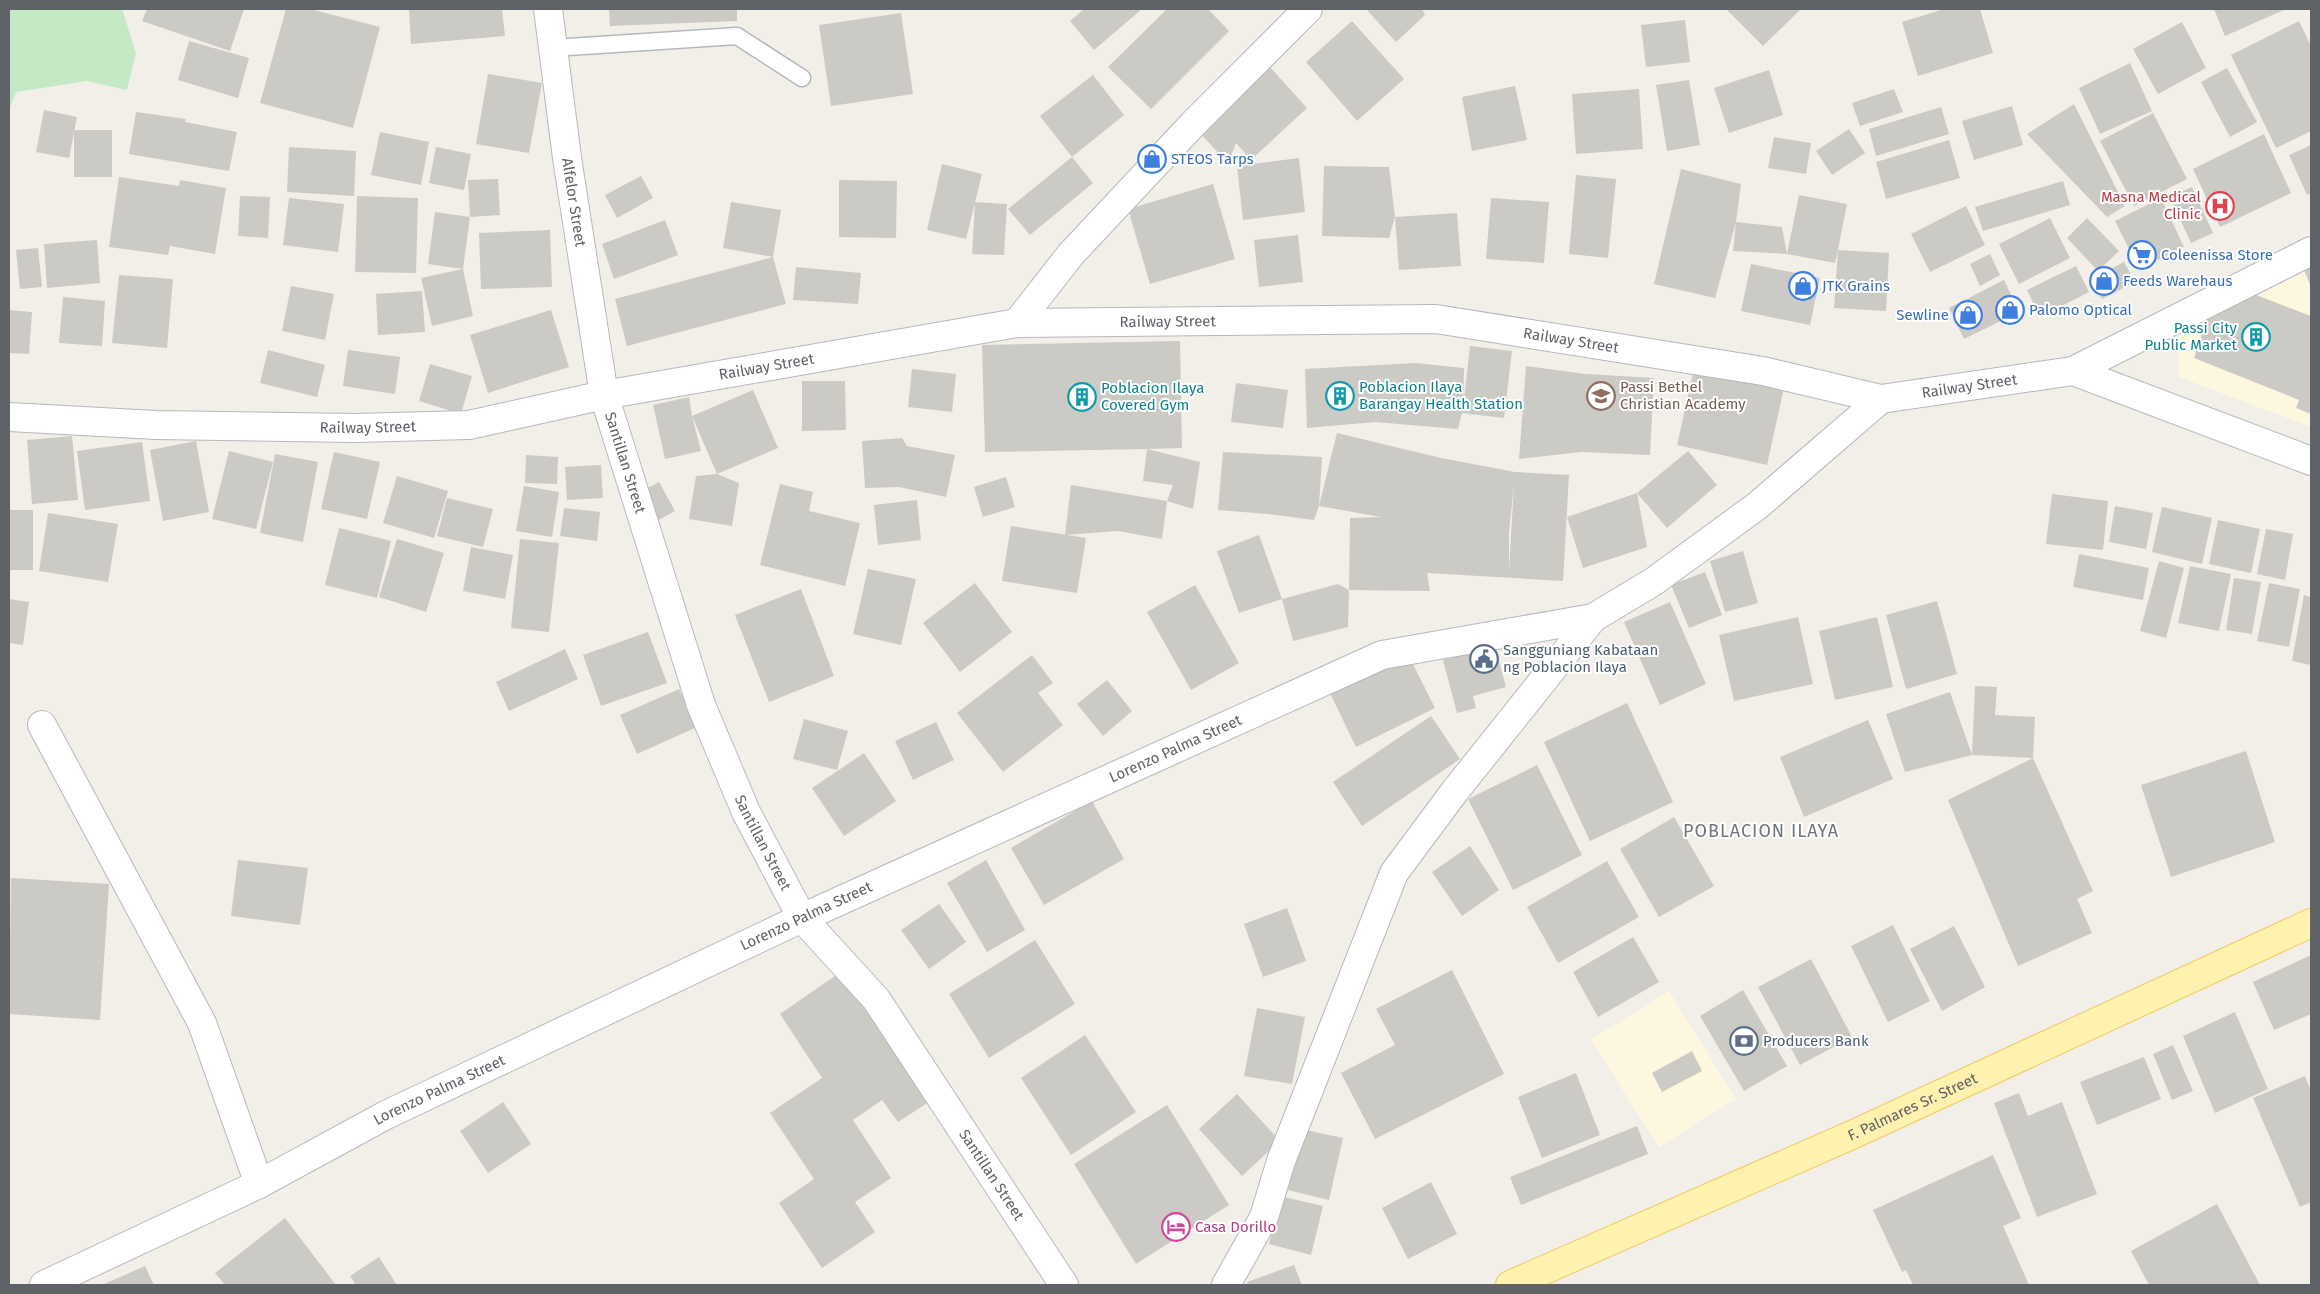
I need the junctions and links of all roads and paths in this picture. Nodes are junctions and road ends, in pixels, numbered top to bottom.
1 (548, 9) edge
2 (1308, 9) edge
3 (553, 48) junction
4 (802, 78) dead end
5 (2311, 251) edge
6 (1016, 323) junction
7 (2073, 371) junction
8 (604, 395) junction
9 (1882, 399) junction
10 (9, 417) edge
11 (2311, 460) edge
12 (1593, 618) junction
13 (42, 725) dead end
14 (802, 918) junction
15 (2311, 923) edge
16 (259, 1184) junction
17 (44, 1285) edge
18 (1064, 1285) edge
19 (1226, 1285) edge
20 (1510, 1285) edge

1 - 3 street, Alfelor Street
2 - 6 street
3 - 4 lane
3 - 8 street, Alfelor Street
5 - 7 street
6 - 8 street, Railway Street
6 - 9 street, Railway Street
7 - 9 street, Railway Street
7 - 11 street, Railway Street
8 - 10 street, Railway Street
8 - 14 street, Santillan Street
9 - 12 street
12 - 14 street, Lorenzo Palma Street
12 - 19 street
13 - 16 street
14 - 16 street, Lorenzo Palma Street
14 - 18 street, Santillan Street
15 - 20 main road, F. Palmares Sr. Street
16 - 17 street, Lorenzo Palma Street

